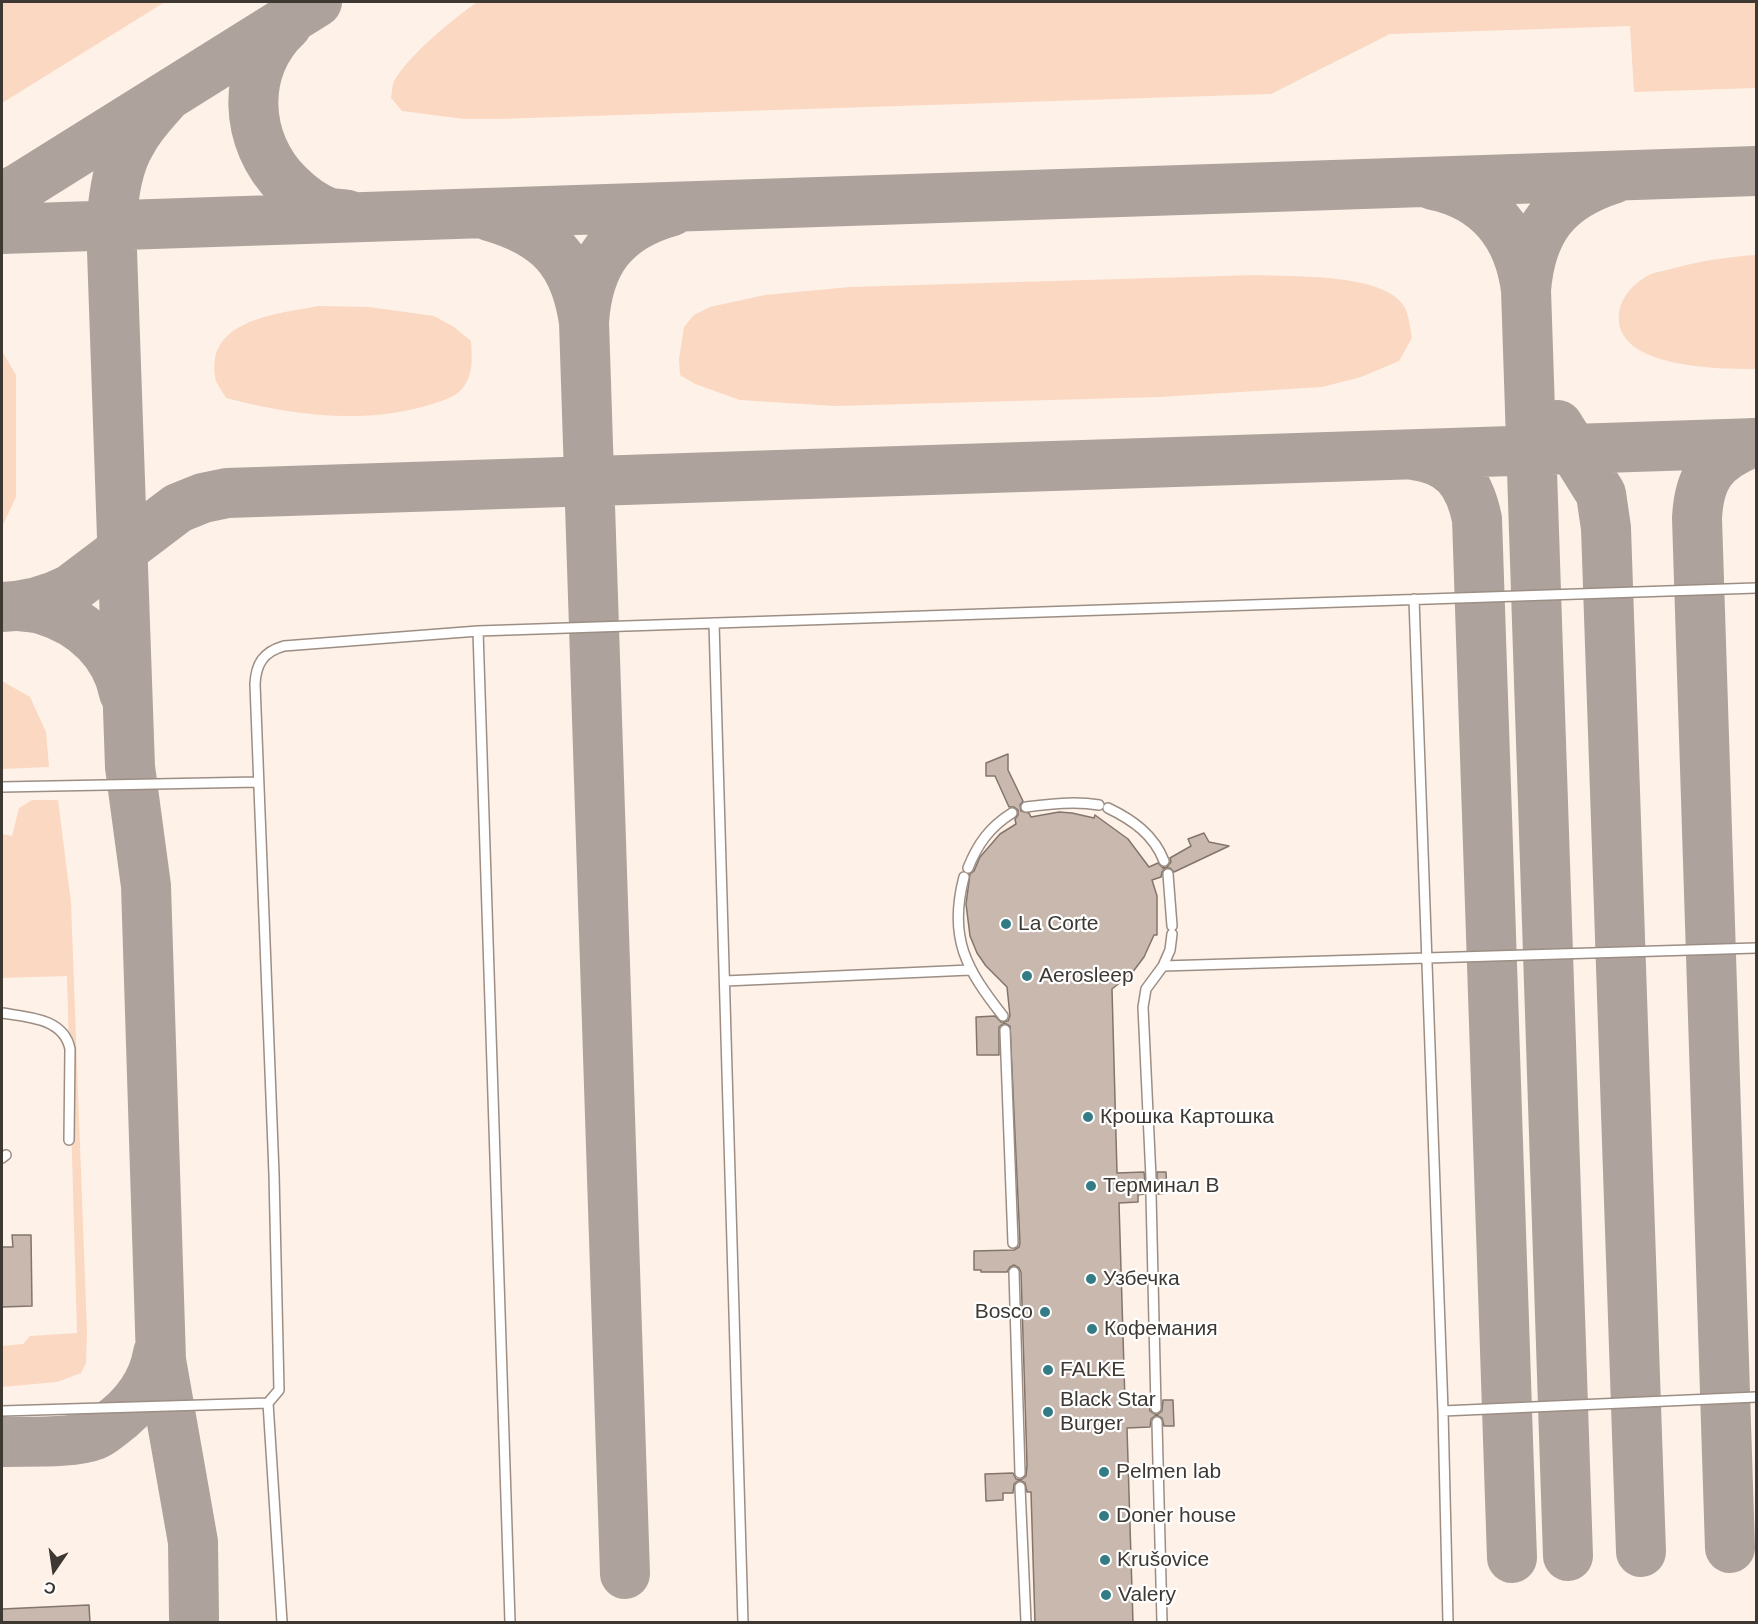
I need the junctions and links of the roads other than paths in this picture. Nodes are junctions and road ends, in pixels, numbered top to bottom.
1 (1756, 588) edge
2 (1414, 599) junction
3 (714, 623) junction
4 (478, 631) junction
5 (258, 782) junction
6 (2, 787) edge
7 (1026, 807) dead end
8 (1012, 813) dead end
9 (1164, 861) dead end
10 (968, 868) dead end
11 (1168, 874) dead end
12 (964, 877) dead end
13 (1756, 948) edge
14 (1427, 958) junction
15 (1163, 966) junction
16 (970, 970) junction
17 (724, 981) junction
18 (2, 1013) edge
19 (1003, 1016) dead end
20 (1005, 1030) dead end
21 (69, 1140) dead end
22 (1150, 1178) dead end
23 (1151, 1194) dead end
24 (1013, 1243) dead end
25 (1014, 1272) dead end
26 (1756, 1397) edge
27 (268, 1403) junction
28 (1156, 1408) dead end
29 (2, 1411) edge
30 (1443, 1411) junction
31 (1157, 1422) dead end
32 (1020, 1473) dead end
33 (1020, 1487) dead end
34 (282, 1623) edge
35 (510, 1623) edge
36 (743, 1623) edge
37 (1026, 1623) edge
38 (1162, 1623) edge
39 (1448, 1623) edge

1 - 2 lane
2 - 3 lane
2 - 14 lane
3 - 4 lane
3 - 17 lane
4 - 5 lane
4 - 35 lane
5 - 6 lane
5 - 27 lane
7 - 9 lane
8 - 10 lane
11 - 15 lane
12 - 16 lane
13 - 14 lane
14 - 15 lane
14 - 30 lane
15 - 22 lane
16 - 17 lane
16 - 19 lane
17 - 36 lane
18 - 21 lane
20 - 24 lane
23 - 28 lane
25 - 32 lane
26 - 30 lane
27 - 29 lane
27 - 34 lane
30 - 39 lane
31 - 38 lane
33 - 37 lane

